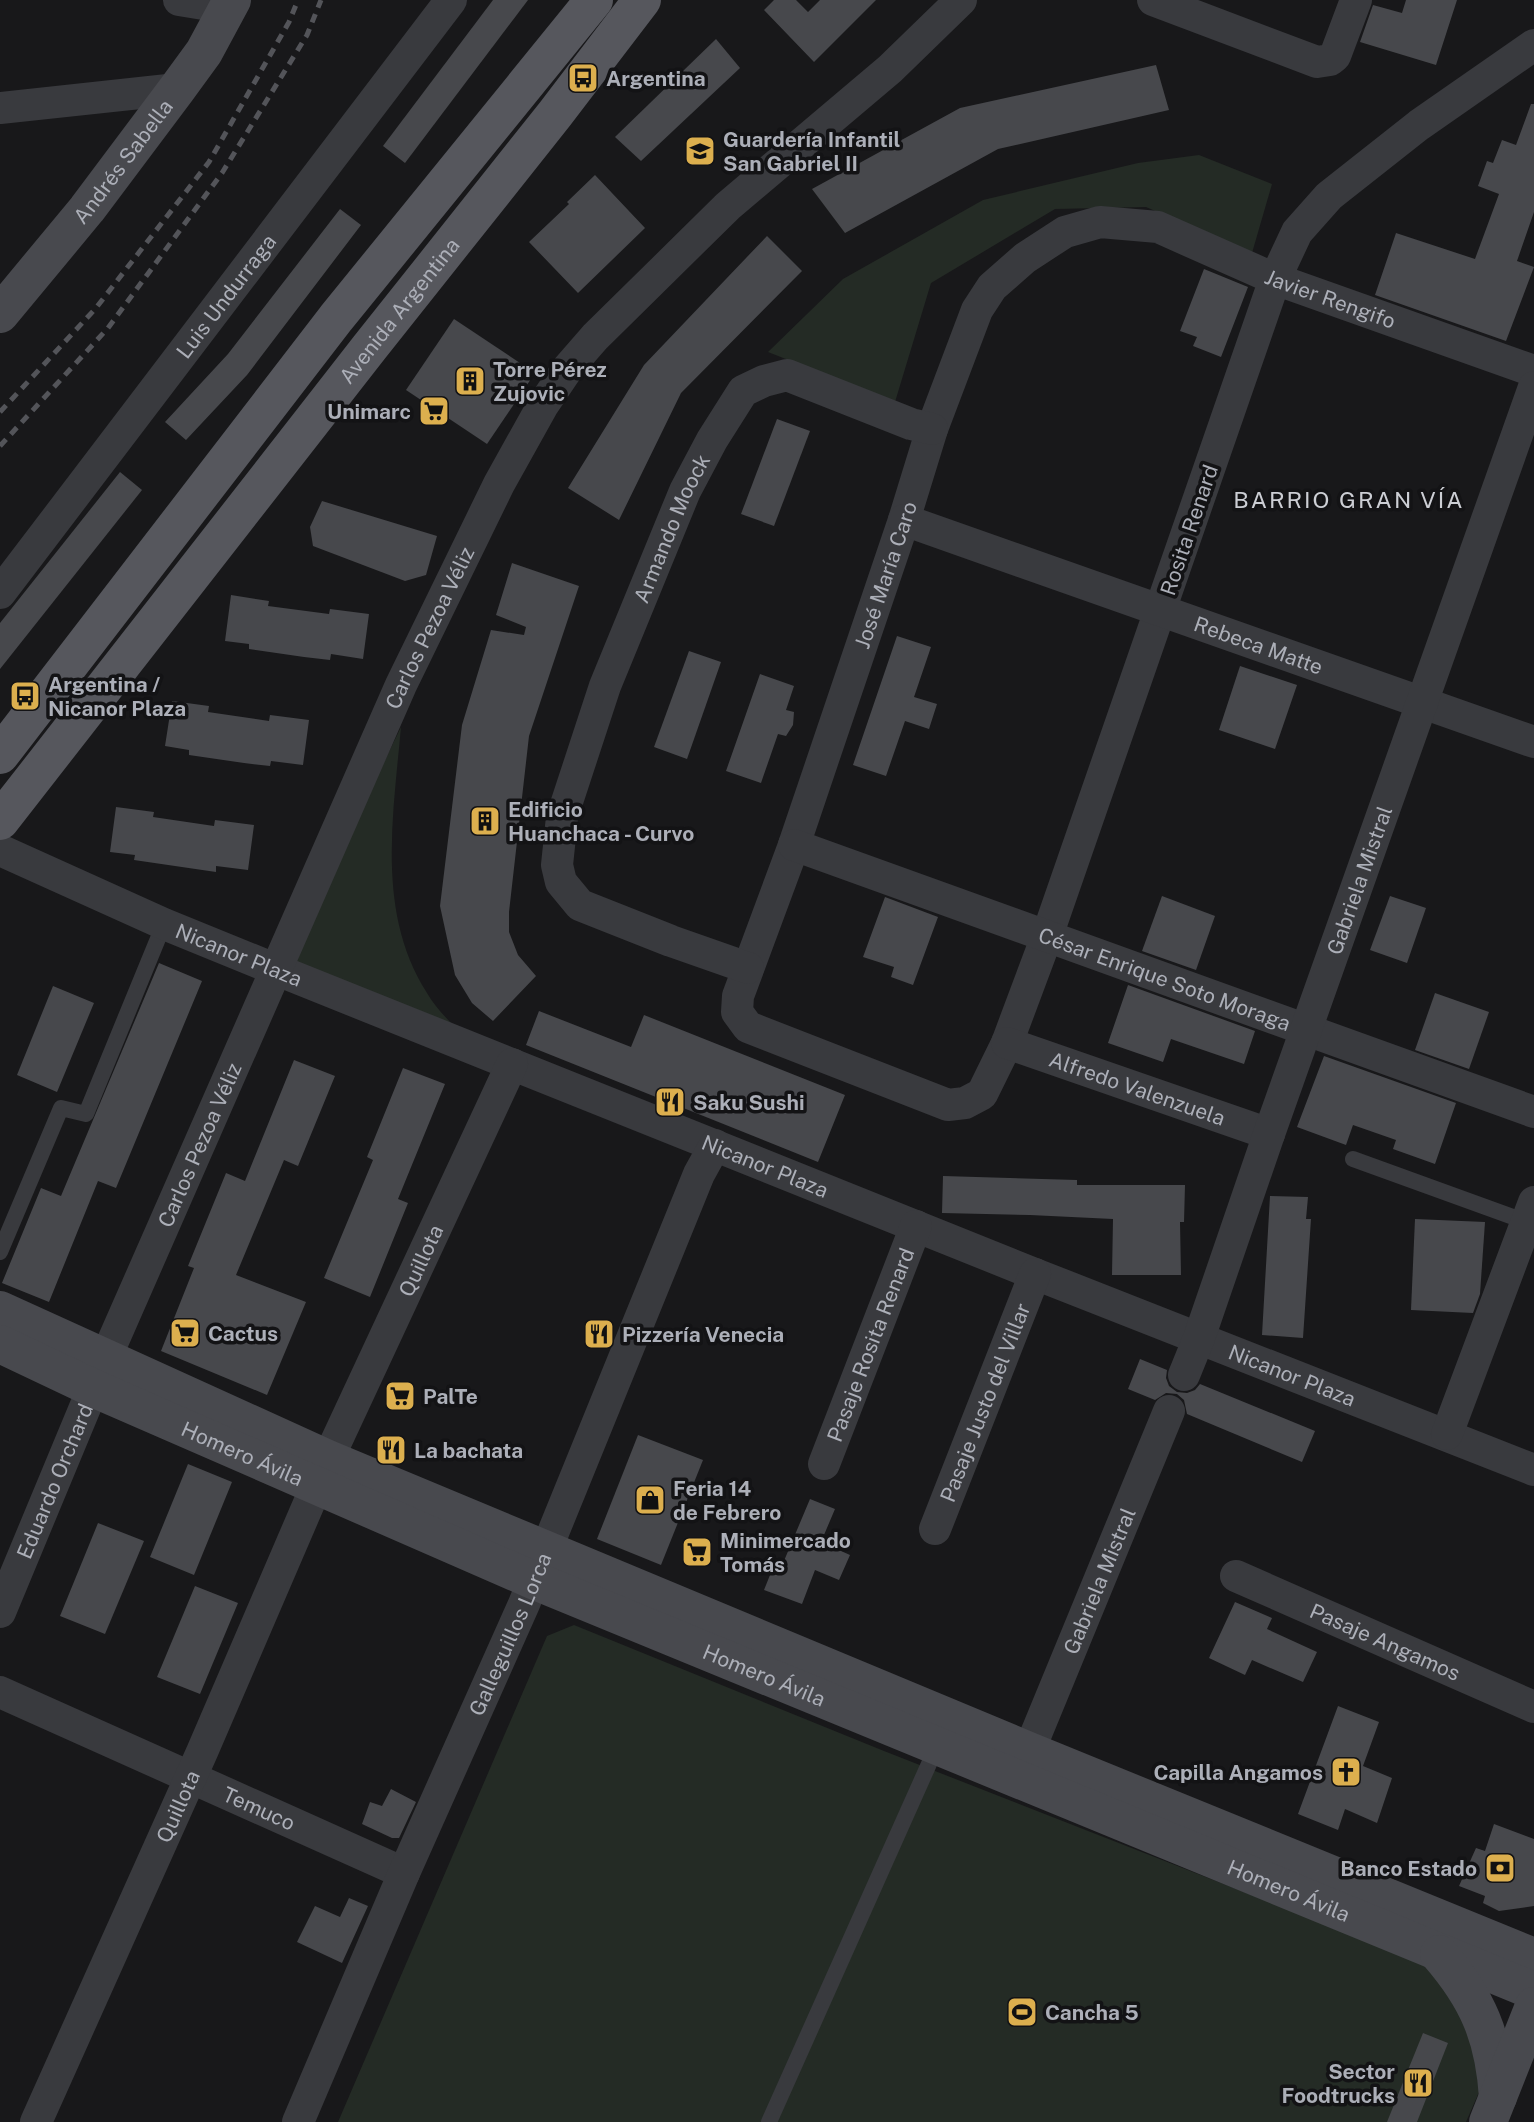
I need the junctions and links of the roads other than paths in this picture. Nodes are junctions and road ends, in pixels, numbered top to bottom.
1 (179, 0) edge
2 (451, 0) edge
3 (594, 0) edge
4 (642, 0) edge
5 (961, 0) edge
6 (1356, 0) edge
7 (1171, 3) edge
8 (230, 4) edge
9 (1534, 45) edge
10 (177, 89) junction
11 (0, 108) edge
12 (1127, 223) joint
13 (1275, 279) junction
14 (0, 314) edge
15 (1534, 371) edge
16 (1534, 387) edge
17 (932, 429) junction
18 (904, 520) junction
19 (0, 593) edge
20 (1161, 610) junction
21 (1422, 702) junction
22 (1534, 742) edge
23 (0, 755) edge
24 (0, 821) edge
25 (794, 845) junction
26 (0, 850) edge
27 (164, 924) junction
28 (1047, 936) junction
29 (748, 968) junction
30 (277, 970) junction
31 (1306, 1031) junction
32 (1007, 1043) junction
33 (512, 1064) junction
34 (965, 1103) joint
35 (1534, 1112) edge
36 (1269, 1134) junction
37 (715, 1145) junction
38 (1353, 1159) dead end
39 (1530, 1212) edge
40 (916, 1226) junction
41 (0, 1252) edge
42 (1035, 1274) junction
43 (0, 1310) edge
44 (1199, 1338) junction
45 (0, 1344) edge
46 (99, 1373) junction
47 (1184, 1375) dead end
48 (1169, 1411) dead end
49 (1447, 1434) junction
50 (824, 1464) dead end
51 (1534, 1470) edge
52 (322, 1473) junction
53 (935, 1529) dead end
54 (539, 1565) junction
55 (1236, 1576) dead end
56 (0, 1612) edge
57 (0, 1692) edge
58 (1534, 1707) edge
59 (937, 1746) junction
60 (1029, 1751) junction
61 (190, 1777) junction
62 (404, 1873) junction
63 (1439, 1954) junction
64 (1534, 1957) edge
65 (1534, 1991) edge
66 (1534, 2006) edge
67 (1534, 2078) edge
68 (1501, 2114) edge
69 (36, 2122) edge
70 (299, 2122) edge
71 (769, 2122) edge

1 - 8 street
2 - 19 street, Luis Undurraga
3 - 23 main road, Avenida Argentina
4 - 24 main road, Avenida Argentina
5 - 30 street, Carlos Pezoa Véliz
6 - 7 street
8 - 10 main road, Andrés Sabella
9 - 13 street, Rosita Renard
10 - 11 street
10 - 14 main road, Andrés Sabella
12 - 13 street, Javier Rengifo
12 - 17 street, José María Caro
13 - 15 street, Javier Rengifo
13 - 20 street, Rosita Renard
16 - 21 street, Gabriela Mistral
17 - 18 street, José María Caro
17 - 29 street, Armando Moock
18 - 20 street, Rebeca Matte
18 - 25 street, José María Caro
20 - 21 street, Rebeca Matte
20 - 28 street, Rosita Renard
21 - 22 street, Rebeca Matte
21 - 31 street, Gabriela Mistral
25 - 28 street, César Enrique Soto Moraga
25 - 29 street, José María Caro
26 - 27 street, Nicanor Plaza
27 - 30 street, Nicanor Plaza
27 - 41 lane
28 - 31 street, César Enrique Soto Moraga
28 - 32 street, Rosita Renard
29 - 34 street, José María Caro
30 - 33 street, Nicanor Plaza
30 - 46 street, Carlos Pezoa Véliz
31 - 35 street, César Enrique Soto Moraga
31 - 36 street, Gabriela Mistral
32 - 34 street, Rosita Renard
32 - 36 street, Alfredo Valenzuela
33 - 37 street, Nicanor Plaza
33 - 52 street, Quillota
36 - 44 street, Gabriela Mistral
37 - 40 street, Nicanor Plaza
37 - 54 street, Galleguillos Lorca
38 - 39 lane
39 - 49 street
40 - 42 street, Nicanor Plaza
40 - 50 street, Pasaje Rosita Renard
42 - 44 street, Nicanor Plaza
42 - 53 street, Pasaje Justo del Villar
43 - 46 main road, Homero Ávila
44 - 47 street, Gabriela Mistral
44 - 49 street, Nicanor Plaza
45 - 46 main road, Homero Ávila
46 - 52 main road, Homero Ávila
46 - 56 street, Eduardo Orchard
48 - 60 street, Gabriela Mistral
49 - 51 street, Nicanor Plaza
52 - 54 main road, Homero Ávila
52 - 61 street, Quillota
54 - 59 main road, Homero Ávila
54 - 60 main road, Homero Ávila
54 - 62 street, Galleguillos Lorca
55 - 58 street, Pasaje Angamos
57 - 61 street, Temuco
59 - 63 main road, Homero Ávila
59 - 71 lane
60 - 64 main road, Homero Ávila
61 - 62 street, Temuco
61 - 69 street, Quillota
62 - 70 street, Galleguillos Lorca
63 - 65 main road, Homero Ávila
63 - 68 main road
66 - 68 main road
67 - 68 main road

